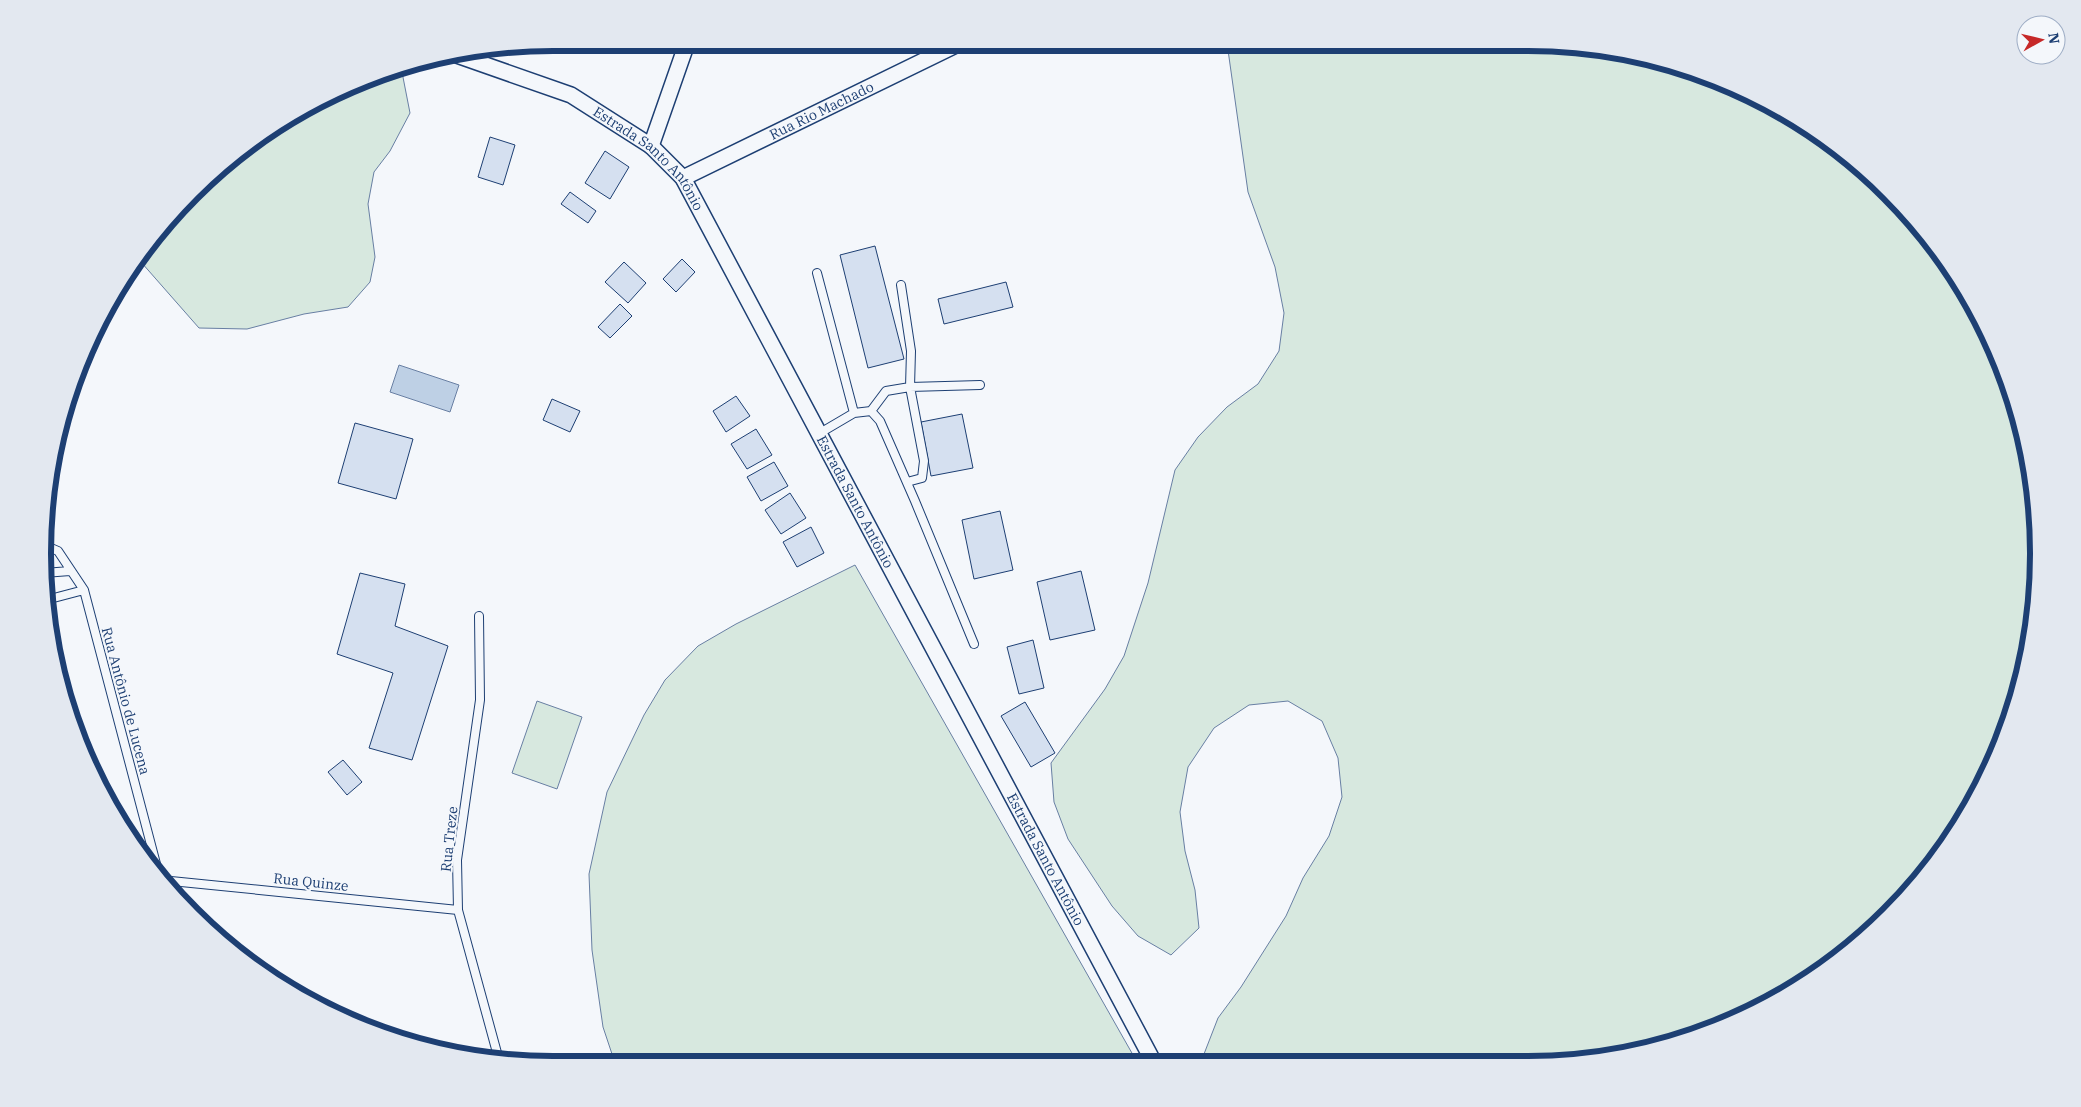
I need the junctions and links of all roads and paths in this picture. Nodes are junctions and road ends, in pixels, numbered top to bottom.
1 (685, 51) edge
2 (944, 51) edge
3 (468, 59) edge
4 (651, 146) junction
5 (683, 178) junction
6 (817, 273) dead end
7 (901, 285) dead end
8 (980, 385) dead end
9 (910, 387) junction
10 (870, 411) junction
11 (854, 413) junction
12 (820, 434) junction
13 (907, 482) junction
14 (51, 548) edge
15 (70, 570) junction
16 (52, 572) edge
17 (84, 590) junction
18 (53, 598) edge
19 (479, 616) dead end
20 (974, 644) dead end
21 (154, 855) joint
22 (155, 859) edge
23 (172, 880) edge
24 (458, 910) junction
25 (497, 1052) edge
26 (1150, 1056) edge

1 - 4 street
2 - 5 street, Rua Rio Machado
3 - 4 street, Estrada Santo Antônio
4 - 5 street, Estrada Santo Antônio
5 - 12 street, Estrada Santo Antônio
6 - 11 lane
7 - 9 lane
8 - 9 lane
9 - 10 lane
9 - 13 lane
10 - 11 lane
10 - 13 lane
11 - 12 lane
12 - 26 street, Estrada Santo Antônio
13 - 20 lane
14 - 15 lane, Rua Antônio de Lucena
15 - 16 lane
15 - 17 lane, Rua Antônio de Lucena
17 - 18 lane
17 - 21 lane, Rua Antônio de Lucena
19 - 24 lane, Rua Treze
21 - 22 lane, Rua Antônio de Lucena
23 - 24 lane, Rua Quinze
24 - 25 lane, Rua Treze

